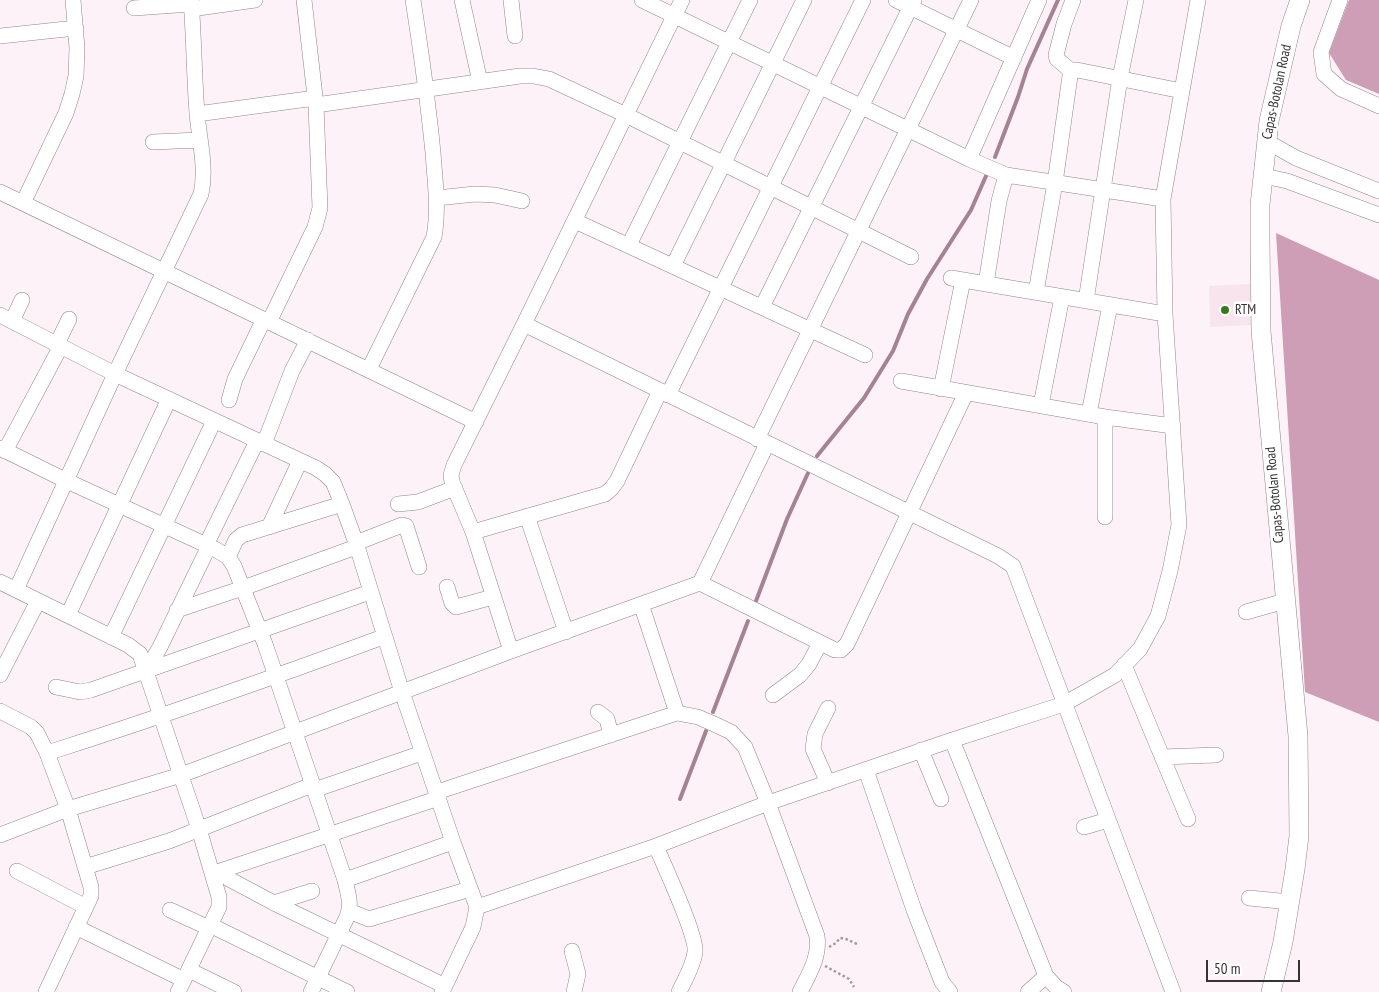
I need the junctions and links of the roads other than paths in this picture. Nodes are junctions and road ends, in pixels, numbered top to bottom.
1 (73, 0) edge
2 (255, 0) edge
3 (304, 0) edge
4 (413, 0) edge
5 (462, 0) edge
6 (511, 0) edge
7 (642, 0) edge
8 (682, 0) edge
9 (750, 0) edge
10 (804, 0) edge
11 (862, 0) edge
12 (896, 0) edge
13 (971, 0) edge
14 (1039, 0) edge
15 (1073, 0) edge
16 (1136, 0) edge
17 (1198, 0) edge
18 (1300, 0) edge
19 (1340, 0) edge
20 (191, 4) edge
21 (912, 4) edge
22 (134, 8) dead end
23 (674, 16) junction
24 (76, 28) junction
25 (956, 30) junction
26 (0, 36) edge
27 (515, 36) dead end
28 (729, 42) junction
29 (1014, 58) junction
30 (773, 63) junction
31 (1070, 70) junction
32 (1120, 78) junction
33 (480, 82) junction
34 (820, 86) junction
35 (427, 90) junction
36 (1182, 91) junction
37 (315, 102) junction
38 (861, 106) junction
39 (1379, 106) edge
40 (197, 114) junction
41 (626, 115) junction
42 (908, 128) junction
43 (200, 140) junction
44 (1266, 141) junction
45 (153, 142) dead end
46 (680, 142) junction
47 (1296, 158) junction
48 (969, 159) junction
49 (724, 164) junction
50 (1006, 176) junction
51 (1264, 176) junction
52 (1342, 176) junction
53 (1288, 181) junction
54 (1055, 183) junction
55 (770, 187) junction
56 (1103, 190) junction
57 (1379, 191) edge
58 (0, 192) edge
59 (437, 198) junction
60 (1333, 198) junction
61 (1163, 199) junction
62 (522, 201) dead end
63 (23, 203) junction
64 (812, 208) junction
65 (1379, 216) edge
66 (575, 220) junction
67 (858, 231) junction
68 (628, 245) junction
69 (911, 257) dead end
70 (673, 266) junction
71 (164, 272) junction
72 (986, 284) junction
73 (720, 288) junction
74 (1036, 292) junction
75 (1062, 297) junction
76 (22, 300) dead end
77 (1086, 301) junction
78 (1110, 305) junction
79 (762, 307) junction
80 (1165, 314) junction
81 (6, 318) edge
82 (69, 319) dead end
83 (267, 321) junction
84 (524, 324) junction
85 (810, 330) junction
86 (308, 340) junction
87 (59, 345) junction
88 (865, 355) dead end
89 (369, 369) junction
90 (115, 374) junction
91 (901, 381) dead end
92 (942, 389) junction
93 (664, 393) junction
94 (966, 393) junction
95 (169, 399) junction
96 (229, 400) dead end
97 (1041, 405) junction
98 (1089, 414) junction
99 (1105, 417) junction
100 (214, 421) junction
101 (476, 422) junction
102 (1173, 426) junction
103 (261, 442) junction
104 (762, 442) junction
105 (3, 450) edge
106 (300, 461) junction
107 (67, 482) junction
108 (455, 488) junction
109 (342, 504) junction
110 (398, 504) dead end
111 (120, 506) junction
112 (908, 513) junction
113 (527, 516) junction
114 (1105, 517) dead end
115 (164, 526) junction
116 (269, 527) junction
117 (473, 532) junction
118 (356, 545) junction
119 (208, 546) junction
120 (228, 557) junction
121 (419, 567) dead end
122 (0, 582) edge
123 (700, 584) junction
124 (446, 587) dead end
125 (243, 588) junction
126 (16, 590) junction
127 (370, 592) junction
128 (493, 597) junction
129 (38, 600) junction
130 (1285, 601) junction
131 (641, 604) junction
132 (178, 610) junction
133 (1246, 612) dead end
134 (68, 615) junction
135 (260, 632) junction
136 (566, 632) junction
137 (111, 637) junction
138 (383, 637) junction
139 (820, 643) junction
140 (511, 651) junction
141 (1124, 665) junction
142 (145, 668) junction
143 (0, 675) edge
144 (275, 677) junction
145 (56, 687) dead end
146 (402, 692) junction
147 (772, 695) dead end
148 (1064, 704) junction
149 (828, 708) dead end
150 (0, 711) edge
151 (598, 712) dead end
152 (677, 714) junction
153 (162, 716) junction
154 (294, 733) junction
155 (611, 735) junction
156 (952, 740) junction
157 (921, 750) junction
158 (47, 753) junction
159 (422, 753) junction
160 (1216, 755) dead end
161 (1162, 756) junction
162 (866, 770) junction
163 (181, 774) junction
164 (828, 783) junction
165 (313, 788) junction
166 (438, 795) junction
167 (941, 799) dead end
168 (768, 804) junction
169 (68, 810) junction
170 (1188, 819) dead end
171 (1108, 820) junction
172 (1084, 827) dead end
173 (199, 829) junction
174 (0, 835) edge
175 (329, 835) junction
176 (453, 842) junction
177 (656, 846) junction
178 (86, 867) junction
179 (16, 871) dead end
180 (218, 872) junction
181 (345, 880) junction
182 (470, 889) junction
183 (312, 891) dead end
184 (1248, 898) dead end
185 (1290, 902) junction
186 (274, 903) junction
187 (86, 907) junction
188 (477, 907) junction
189 (170, 910) dead end
190 (349, 911) junction
191 (76, 927) junction
192 (210, 927) junction
193 (340, 934) junction
194 (572, 951) dead end
195 (1046, 976) junction
196 (319, 978) junction
197 (184, 980) edge
198 (443, 989) edge
199 (677, 990) edge
200 (46, 992) edge
201 (234, 992) edge
202 (311, 992) edge
203 (347, 992) edge
204 (574, 992) edge
205 (800, 992) edge
206 (950, 992) edge
207 (1028, 992) edge
208 (1064, 992) edge
209 (1174, 992) edge
210 (1271, 992) edge

1 - 24 street
2 - 20 street
3 - 37 street
4 - 35 street
5 - 33 street
6 - 27 street
7 - 23 street
8 - 23 street
9 - 28 street
10 - 30 street
11 - 34 street
12 - 21 street
13 - 25 street
14 - 29 street
15 - 31 street
16 - 32 street
17 - 36 street
18 - 44 main road, Capas-Botolan Road
19 - 39 street
20 - 22 street
20 - 40 street
21 - 25 street
21 - 38 street
23 - 28 street
23 - 41 street
24 - 26 street
24 - 63 street
25 - 29 street
25 - 42 street
28 - 30 street
28 - 46 street
29 - 48 street
30 - 34 street
30 - 49 street
31 - 32 street
31 - 54 street
32 - 36 street
32 - 56 street
33 - 35 street
33 - 41 street
34 - 38 street
34 - 55 street
35 - 37 street
35 - 59 street
36 - 61 street
37 - 40 street
37 - 83 street
38 - 42 street
38 - 64 street
40 - 43 street
41 - 46 street
41 - 66 street
42 - 48 street
42 - 67 street
43 - 45 street
43 - 71 street
44 - 47 street
44 - 51 main road, Capas-Botolan Road
46 - 49 street
46 - 68 street
47 - 52 street
47 - 53 street
48 - 50 street
49 - 55 street
49 - 70 street
50 - 54 street
50 - 72 street
51 - 53 street
51 - 130 main road, Capas-Botolan Road
52 - 57 street
52 - 60 street
53 - 60 street
54 - 56 street
54 - 74 street
55 - 64 street
55 - 73 street
56 - 61 street
56 - 77 street
58 - 63 street
59 - 62 street
59 - 89 street
60 - 65 street
61 - 80 street
63 - 71 street
64 - 67 street
64 - 79 street
66 - 68 street
66 - 84 street
67 - 69 street
67 - 85 street
68 - 70 street
70 - 73 street
71 - 83 street
71 - 90 street
72 - 74 street
72 - 92 street
73 - 79 street
73 - 93 street
74 - 75 street
75 - 77 street
75 - 97 street
76 - 81 street
77 - 78 street
78 - 80 street
78 - 98 street
79 - 85 street
80 - 102 street
81 - 87 street
82 - 87 street
83 - 86 street
83 - 96 street
84 - 93 street
84 - 101 street
85 - 88 street
85 - 104 street
86 - 89 street
86 - 103 street
87 - 90 street
87 - 105 street
89 - 101 street
90 - 95 street
90 - 107 street
91 - 92 street
92 - 94 street
93 - 104 street
93 - 113 street
94 - 97 street
94 - 112 street
95 - 100 street
95 - 111 street
97 - 98 street
98 - 99 street
99 - 102 street
99 - 114 street
100 - 103 street
100 - 115 street
101 - 108 street
102 - 141 street
103 - 106 street
103 - 119 street
104 - 112 street
104 - 123 street
105 - 107 street
106 - 109 street
106 - 116 street
107 - 111 street
107 - 126 street
108 - 110 street
108 - 117 street
109 - 116 street
109 - 118 street
111 - 115 street
111 - 134 street
112 - 139 street
112 - 148 street
113 - 117 street
113 - 136 street
115 - 119 street
115 - 137 street
116 - 120 street
117 - 128 street
118 - 121 street
118 - 125 street
118 - 127 street
119 - 120 street
119 - 132 street
120 - 125 street
122 - 126 street
123 - 131 street
123 - 139 street
124 - 128 street
125 - 132 street
125 - 135 street
126 - 129 street
127 - 135 street
127 - 138 street
128 - 140 street
129 - 134 street
129 - 143 street
130 - 133 street
130 - 185 main road, Capas-Botolan Road
131 - 136 street
131 - 152 street
132 - 142 street
134 - 137 street
135 - 142 street
135 - 144 street
136 - 140 street
137 - 142 street
138 - 144 street
138 - 146 street
139 - 147 street
140 - 146 street
141 - 148 street
141 - 161 street
142 - 145 street
142 - 153 street
144 - 153 street
144 - 154 street
146 - 154 street
146 - 159 street
148 - 156 street
148 - 171 street
149 - 164 street
150 - 158 street
151 - 155 street
152 - 155 street
152 - 168 street
153 - 158 street
153 - 163 street
154 - 163 street
154 - 165 street
155 - 166 street
156 - 157 street
156 - 195 street
157 - 162 street
157 - 167 street
158 - 169 street
159 - 165 street
159 - 166 street
160 - 161 street
161 - 170 street
162 - 164 street
162 - 206 street
163 - 169 street
163 - 173 street
164 - 168 street
165 - 173 street
165 - 175 street
166 - 175 street
166 - 176 street
168 - 177 street
168 - 205 street
169 - 174 street
169 - 178 street
171 - 172 street
171 - 209 street
173 - 178 street
173 - 180 street
175 - 180 street
175 - 181 street
176 - 181 street
176 - 182 street
177 - 188 street
177 - 199 street
178 - 187 street
179 - 187 street
180 - 186 street
180 - 192 street
181 - 190 street
182 - 188 street
182 - 190 street
183 - 186 street
184 - 185 street
185 - 210 main road, Capas-Botolan Road
186 - 193 street
187 - 191 street
188 - 198 street
189 - 192 street
190 - 193 street
191 - 197 street
191 - 200 street
192 - 196 street
192 - 197 street
193 - 196 street
193 - 198 street
194 - 204 street
195 - 207 street
195 - 208 street
196 - 202 street
196 - 203 street
197 - 201 street

